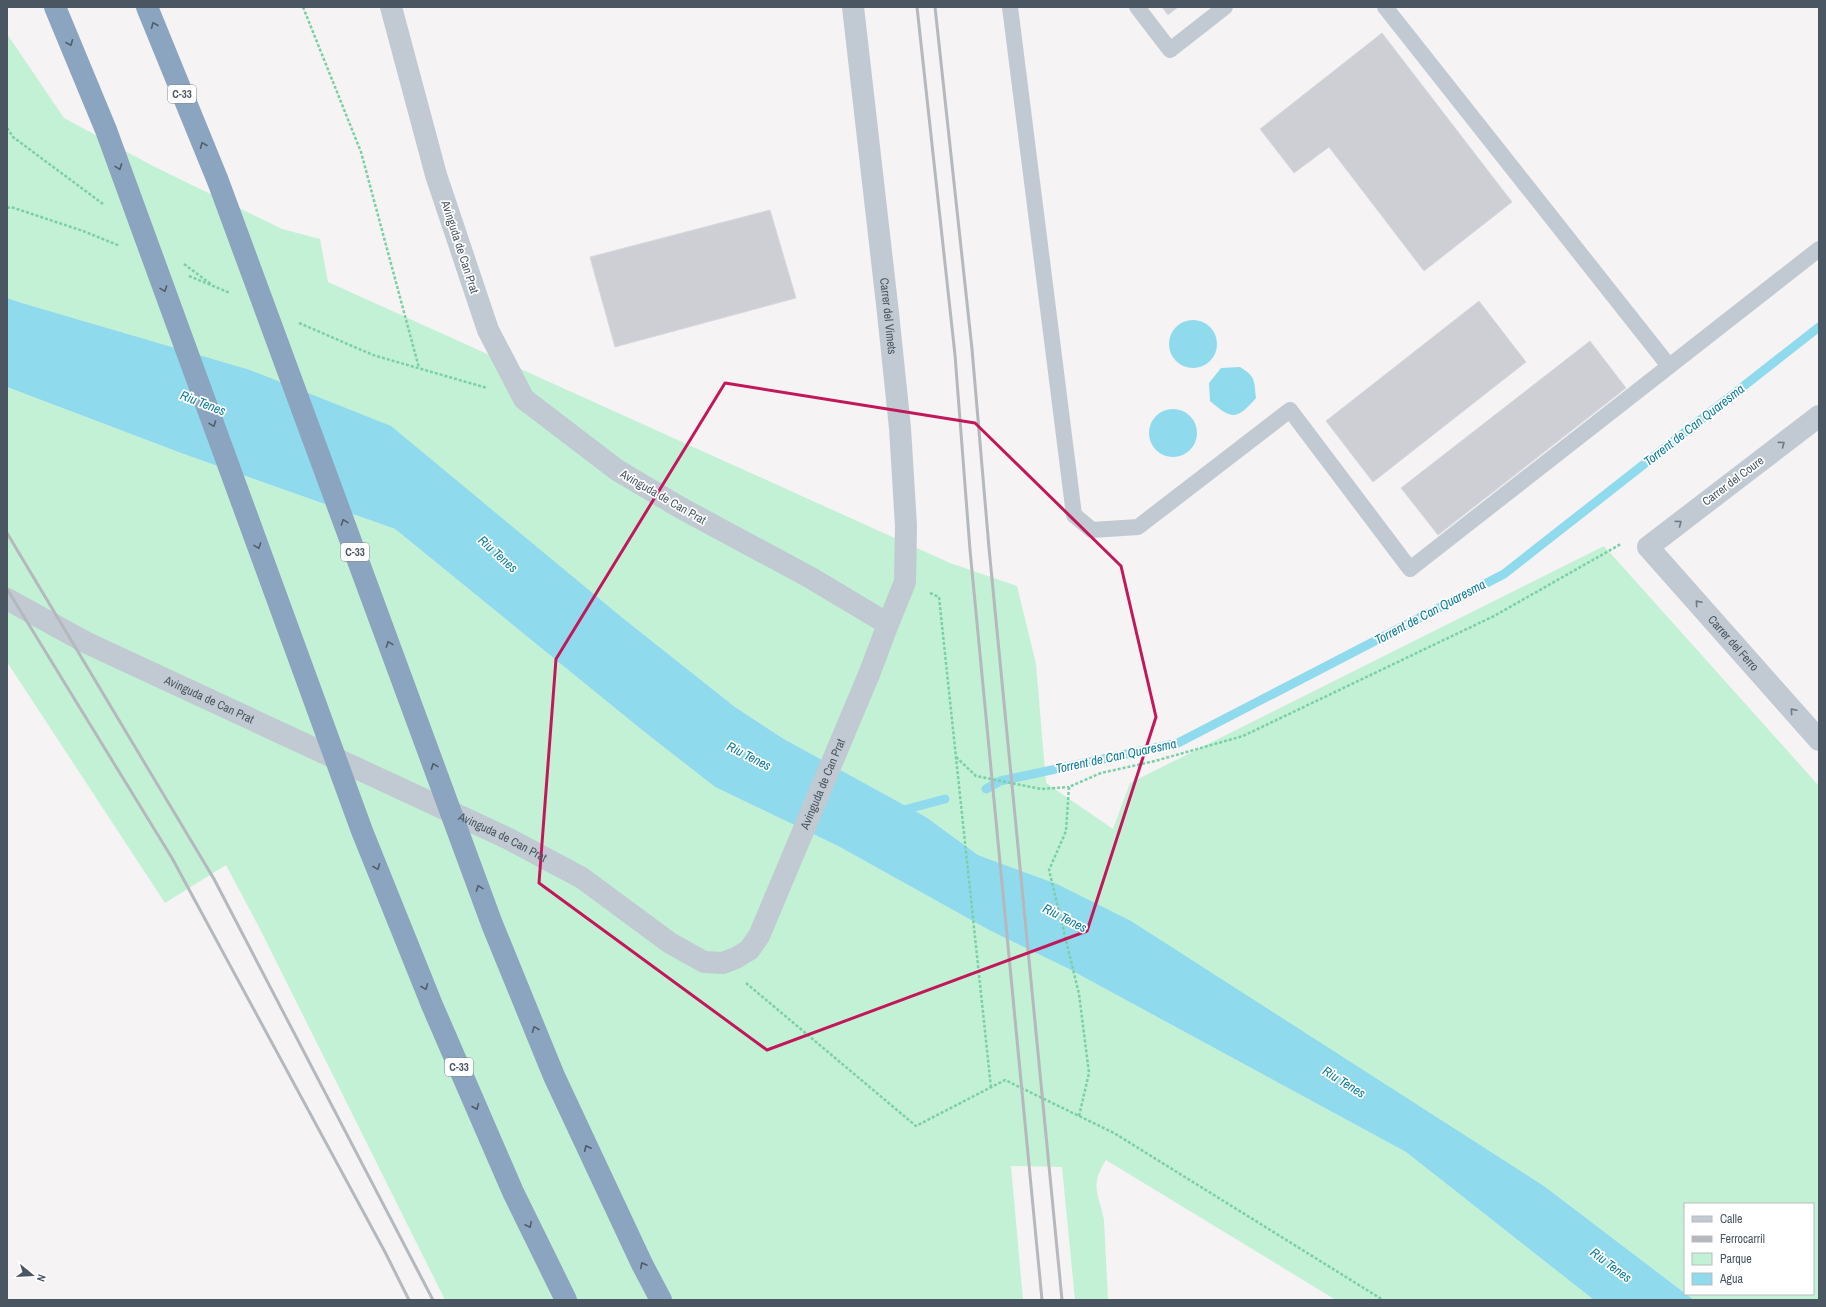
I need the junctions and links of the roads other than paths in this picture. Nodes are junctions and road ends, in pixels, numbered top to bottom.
1 (56, 7) edge
2 (146, 7) edge
3 (391, 7) edge
4 (853, 7) edge
5 (1010, 7) edge
6 (1137, 7) edge
7 (1225, 7) edge
8 (1385, 7) edge
9 (1819, 249) edge
10 (1670, 366) junction
11 (1819, 416) edge
12 (1648, 547) joint
13 (7, 598) edge
14 (888, 624) junction
15 (1819, 740) edge
16 (566, 1300) edge
17 (661, 1300) edge

1 -> 16 highway, C-33
17 -> 2 highway, C-33
3 - 14 street, Avinguda de Can Prat
4 - 14 street, Carrer del Vimets
5 - 10 lane
6 - 7 lane
8 - 10 lane
9 - 10 lane
12 -> 11 street, Carrer del Coure
15 -> 12 street, Carrer del Ferro
13 - 14 street, Avinguda de Can Prat

